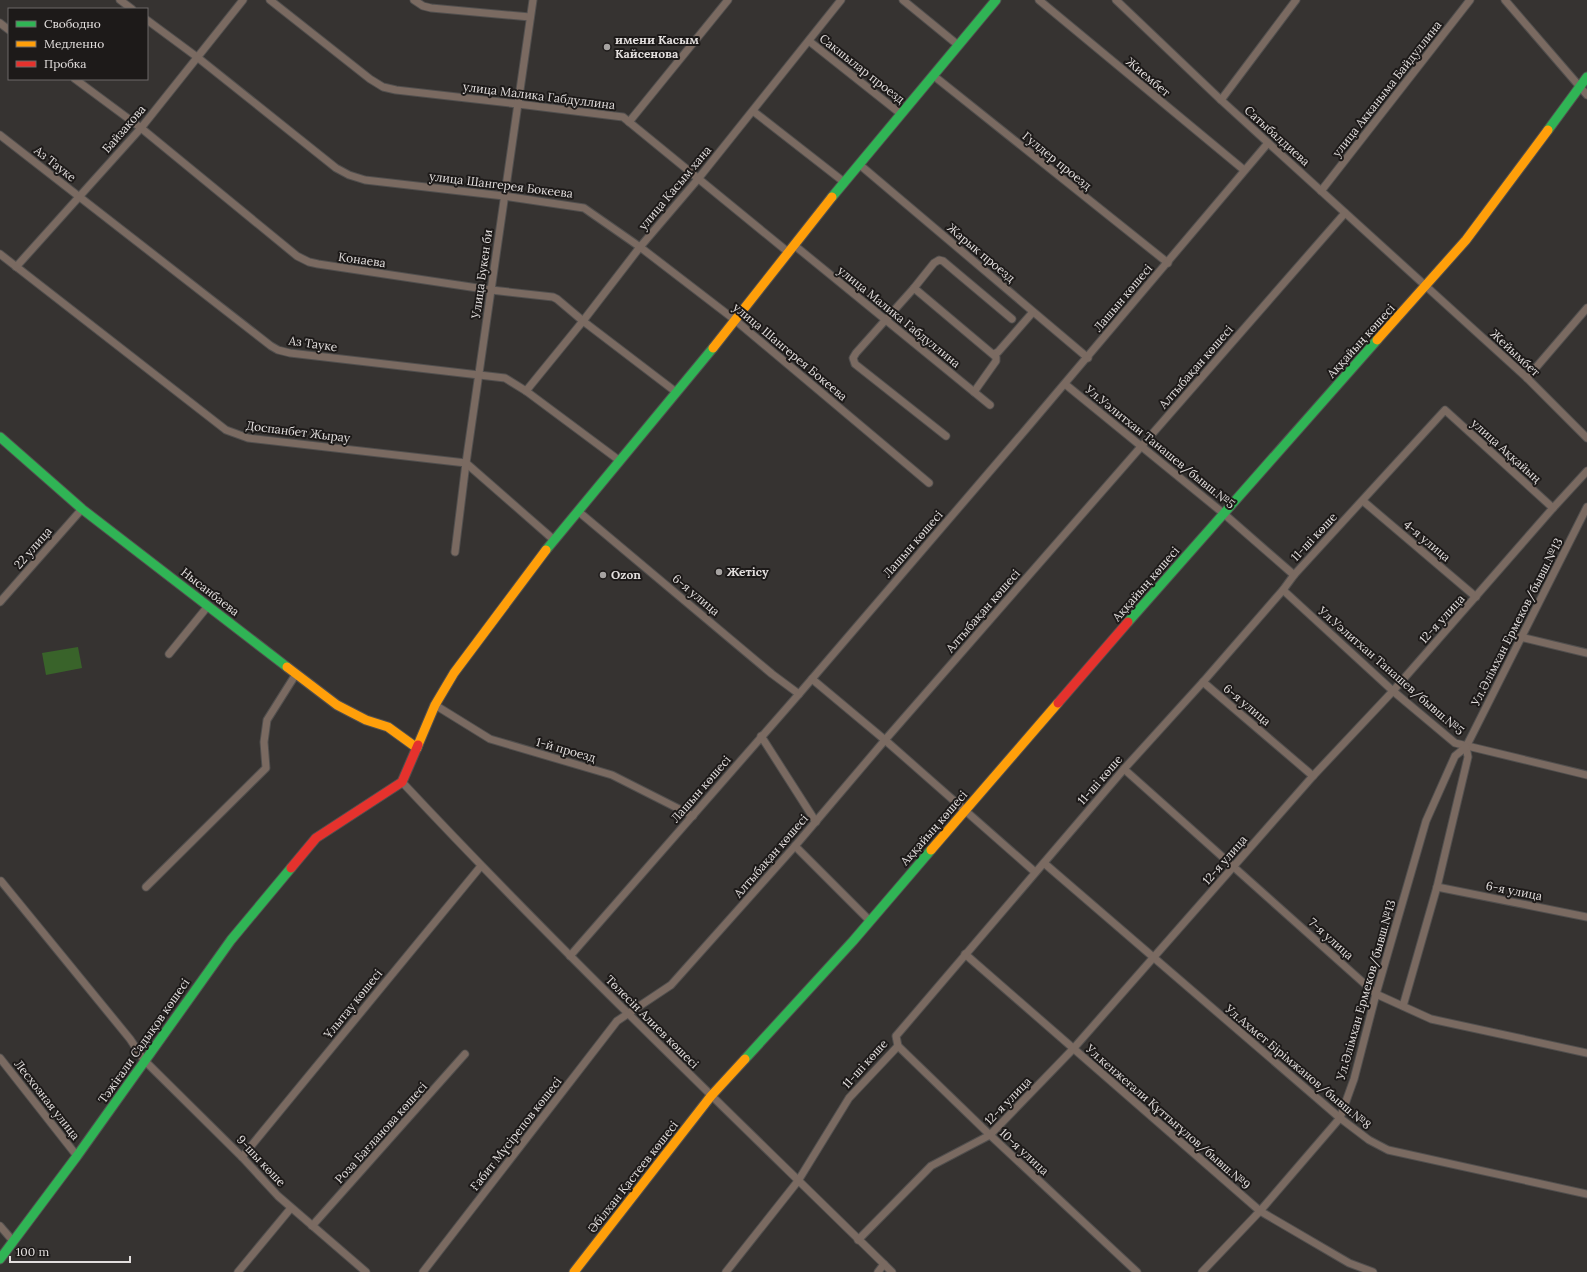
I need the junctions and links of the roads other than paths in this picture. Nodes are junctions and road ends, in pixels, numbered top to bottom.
1 (120, 0) edge
2 (243, 0) edge
3 (270, 0) edge
4 (414, 0) edge
5 (533, 0) edge
6 (728, 0) edge
7 (841, 0) edge
8 (903, 0) edge
9 (996, 0) edge
10 (1039, 0) edge
11 (1116, 0) edge
12 (1296, 0) edge
13 (1470, 0) edge
14 (1505, 0) edge
15 (131, 8) edge
16 (530, 17) junction
17 (148, 21) edge
18 (0, 23) edge
19 (8, 29) edge
20 (808, 41) junction
21 (958, 46) junction
22 (197, 57) junction
23 (934, 76) junction
24 (1587, 77) edge
25 (76, 80) edge
26 (1580, 87) junction
27 (1587, 95) edge
28 (1221, 100) junction
29 (518, 104) junction
30 (753, 111) junction
31 (901, 114) junction
32 (629, 122) junction
33 (140, 128) junction
34 (0, 136) edge
35 (1268, 143) junction
36 (860, 166) junction
37 (1244, 170) junction
38 (698, 179) junction
39 (844, 182) junction
40 (1321, 191) junction
41 (79, 196) junction
42 (504, 196) junction
43 (1345, 213) junction
44 (640, 247) junction
45 (791, 249) junction
46 (0, 254) edge
47 (1168, 263) junction
48 (16, 268) junction
49 (1426, 285) junction
50 (914, 288) junction
51 (491, 290) junction
52 (1587, 308) edge
53 (1033, 312) junction
54 (1012, 319) dead end
55 (735, 320) junction
56 (886, 320) junction
57 (583, 321) junction
58 (994, 354) junction
59 (1088, 358) junction
60 (479, 374) junction
61 (1527, 378) junction
62 (1065, 384) junction
63 (526, 391) junction
64 (676, 392) junction
65 (974, 392) junction
66 (990, 404) dead end
67 (1445, 410) joint
68 (946, 436) dead end
69 (0, 437) edge
70 (1587, 438) edge
71 (1141, 446) junction
72 (620, 461) junction
73 (466, 463) junction
74 (1587, 471) edge
75 (929, 483) dead end
76 (1363, 501) junction
77 (1587, 507) edge
78 (1553, 508) junction
79 (82, 509) junction
80 (580, 512) junction
81 (1224, 513) junction
82 (554, 540) junction
83 (455, 552) dead end
84 (1294, 575) junction
85 (1283, 590) junction
86 (1476, 597) junction
87 (0, 602) edge
88 (208, 606) junction
89 (1520, 637) junction
90 (1587, 653) edge
91 (169, 654) dead end
92 (296, 674) junction
93 (812, 679) junction
94 (1203, 682) junction
95 (1393, 690) junction
96 (799, 694) junction
97 (435, 704) junction
98 (761, 736) junction
99 (885, 740) junction
100 (1466, 747) junction
101 (417, 748) junction
102 (1124, 769) junction
103 (1587, 775) edge
104 (1313, 776) junction
105 (402, 782) junction
106 (965, 810) junction
107 (693, 816) junction
108 (816, 822) junction
109 (795, 846) junction
110 (1044, 863) junction
111 (481, 866) junction
112 (1234, 866) junction
113 (1035, 872) junction
114 (1, 881) edge
115 (146, 887) dead end
116 (1438, 887) junction
117 (1587, 917) edge
118 (870, 921) junction
119 (965, 954) junction
120 (570, 956) junction
121 (1153, 958) junction
122 (1376, 994) junction
123 (1403, 1006) junction
124 (630, 1014) junction
125 (898, 1046) junction
126 (1073, 1049) junction
127 (1587, 1053) edge
128 (465, 1054) dead end
129 (0, 1058) edge
130 (144, 1060) junction
131 (711, 1096) junction
132 (1340, 1118) junction
133 (990, 1135) junction
134 (77, 1156) junction
135 (242, 1157) junction
136 (798, 1181) junction
137 (1587, 1194) edge
138 (291, 1208) junction
139 (1260, 1210) junction
140 (0, 1226) edge
141 (312, 1226) junction
142 (858, 1240) junction
143 (13, 1241) junction
144 (0, 1259) edge
145 (884, 1264) junction
146 (238, 1272) edge
147 (366, 1272) edge
148 (423, 1272) edge
149 (574, 1272) edge
150 (726, 1272) edge
151 (878, 1272) edge
152 (892, 1272) edge
153 (1137, 1272) edge
154 (1202, 1272) edge
155 (1373, 1272) edge

1 - 15 street
2 - 22 street, Байзакова
3 - 29 street, улица Малика Габдуллина
4 - 16 street
5 - 16 street, Улица Букен би
6 - 32 street
7 - 20 street, улица Касым хана
8 - 21 street
9 - 21 street
10 - 37 street, Жиембет
11 - 28 street, Сатыбалдиева
12 - 28 street
13 - 40 street, улица Акканыма Байдуллина
14 - 26 street
16 - 29 street, Улица Букен би
17 - 22 street, улица Шангерея Бокеева
18 - 19 street
20 - 30 street, улица Касым хана
20 - 31 street, Сакшылар проезд
21 - 23 street
22 - 33 street, Байзакова
22 - 42 street, улица Шангерея Бокеева
23 - 31 street
23 - 47 street, Гулдер проезд
24 - 26 street, Аққайың көшесі
25 - 33 street, Конаева
26 - 27 street
26 - 49 street, Аққайың көшесі
28 - 35 street, Сатыбалдиева
29 - 32 street, улица Малика Габдуллина
29 - 42 street, Улица Букен би
30 - 38 street, улица Касым хана
30 - 39 street
31 - 36 street
32 - 38 street, улица Малика Габдуллина
33 - 41 street, Байзакова
33 - 51 street, Конаева
34 - 41 street, Аз Тауке
35 - 37 street, Лашын көшесі
35 - 40 street, Сатыбалдиева
36 - 39 street
36 - 53 street, Жарык проезд
37 - 47 street, Лашын көшесі
38 - 44 street, улица Касым хана
38 - 45 street, улица Малика Габдуллина
39 - 45 street
40 - 43 street, Сатыбалдиева
41 - 48 street, Байзакова
41 - 60 street, Аз Тауке
42 - 44 street, улица Шангерея Бокеева
42 - 51 street, Улица Букен би
43 - 49 street, Сатыбалдиева
43 - 71 street, Алтыбақан көшесі
44 - 55 street, улица Шангерея Бокеева
44 - 57 street, улица Касым хана
45 - 55 street
45 - 56 street, улица Малика Габдуллина
46 - 48 street, Доспанбет Жырау
47 - 59 street, Лашын көшесі
48 - 73 street, Доспанбет Жырау
49 - 61 street, Жейымбет
49 - 81 street, Аққайың көшесі
50 - 54 street
50 - 56 street
50 - 58 street
51 - 57 street, Конаева
51 - 60 street, Улица Букен би
52 - 61 street
53 - 58 street
53 - 59 street, Жарык проезд
55 - 64 street
55 - 75 street, улица Шангерея Бокеева
56 - 65 street, улица Малика Габдуллина
56 - 68 street
57 - 63 street, улица Касым хана
57 - 64 street, Конаева
58 - 65 street
59 - 62 street, Лашын көшесі
60 - 63 street, Аз Тауке
60 - 73 street, Улица Букен би
61 - 70 street, Жейымбет
62 - 71 street, Ул.Уәлитхан Танашев/бывш.№5
62 - 93 street, Лашын көшесі
63 - 72 street, Аз Тауке
64 - 72 street
65 - 66 street, улица Малика Габдуллина
67 - 76 street, 11-ші көше
67 - 78 street, улица Аққайың
69 - 79 street, Нысанбаева
71 - 81 street, Ул.Уәлитхан Танашев/бывш.№5
71 - 99 street, Алтыбақан көшесі
72 - 80 street
73 - 82 street
73 - 83 street, Улица Букен би
74 - 78 street, 12-я улица
76 - 84 street, 11-ші көше
76 - 86 street, 4-я улица
77 - 89 street, Ул.Әлімхан Ермеков/бывш.№13
78 - 86 street, 12-я улица
79 - 87 street, 22 улица
79 - 88 street, Нысанбаева
80 - 82 street
80 - 96 street, 6-я улица
81 - 84 street, Ул.Уәлитхан Танашев/бывш.№5
81 - 106 street, Аққайың көшесі
82 - 97 street
84 - 85 street, 11-ші көше
85 - 94 street, 11-ші көше
85 - 95 street, Ул.Уәлитхан Танашев/бывш.№5
86 - 95 street, 12-я улица
88 - 91 street
88 - 92 street, Нысанбаева
89 - 90 street
89 - 100 street, Ул.Әлімхан Ермеков/бывш.№13
92 - 101 street, Нысанбаева
92 - 115 street
93 - 96 street, Лашын көшесі
93 - 99 street
94 - 102 street, 11-ші көше
94 - 104 street, 6-я улица
95 - 100 street, Ул.Уәлитхан Танашев/бывш.№5
95 - 104 street, 12-я улица
96 - 98 street, Лашын көшесі
97 - 101 street
97 - 107 street, 1-й проезд
98 - 107 street, Лашын көшесі
98 - 108 street
99 - 106 street
99 - 108 street, Алтыбақан көшесі
100 - 103 street, Ул.Уәлитхан Танашев/бывш.№5
100 - 116 street, Ул.Әлімхан Ермеков/бывш.№13
100 - 122 street, Ул.Әлімхан Ермеков/бывш.№13
101 - 105 street
102 - 110 street, 11-ші көше
102 - 112 street, 7-я улица
104 - 112 street, 12-я улица
105 - 111 street, Төлесін Алиев көшесі
105 - 130 street, Тәжіғали Садықов көшесі
106 - 113 street
106 - 118 street, Аққайың көшесі
107 - 120 street, Лашын көшесі
108 - 109 street, Алтыбақан көшесі
109 - 118 street
109 - 124 street, Алтыбақан көшесі
110 - 113 street, 11-ші көше
110 - 121 street, Ул.Ахмет Бірімжанов/бывш.№8
111 - 120 street, Төлесін Алиев көшесі
111 - 135 street, Ұлытау көшесi
112 - 121 street, 12-я улица
112 - 122 street, 7-я улица
113 - 119 street, 11-ші көше
114 - 130 street, 9-шы көше
116 - 117 street, 6-я улица
116 - 123 street, Ул.Әлімхан Ермеков/бывш.№13
118 - 131 street, Аққайың көшесі
119 - 125 street, 11-ші көше
119 - 126 street, Ул.кенжеғали Құттығұлов/бывш.№9
120 - 124 street, Төлесін Алиев көшесі
121 - 126 street, 12-я улица
121 - 132 street, Ул.Ахмет Бірімжанов/бывш.№8
122 - 123 street, 7-я улица
122 - 132 street, Ул.Әлімхан Ермеков/бывш.№13
123 - 127 street, 7-я улица
124 - 131 street, Төлесін Алиев көшесі
124 - 148 street, Ғабит Мүсірепов көшесi
125 - 133 street, 10-я улица
125 - 136 street, 11-ші көше
126 - 133 street, 12-я улица
126 - 139 street, Ул.кенжеғали Құттығұлов/бывш.№9
128 - 141 street, Роза Бағланова көшесi
129 - 134 street, Лесхозная улица
130 - 134 street, Тәжіғали Садықов көшесі
130 - 135 street, 9-шы көше
131 - 136 street, Төлесін Алиев көшесі
131 - 149 street, Әбілхан Қастеев көшесi
132 - 137 street, Ул.Ахмет Бірімжанов/бывш.№8
132 - 139 street, Ул.Әлімхан Ермеков/бывш.№13
133 - 142 street, 12-я улица
133 - 153 street, 10-я улица
134 - 143 street, Тәжіғали Садықов көшесі
135 - 138 street, 9-шы көше
136 - 142 street, Төлесін Алиев көшесі
136 - 150 street, 11-ші көше
138 - 141 street, 9-шы көше
138 - 146 street
139 - 154 street, Ул.Әлімхан Ермеков/бывш.№13
139 - 155 street, Ул.кенжеғали Құттығұлов/бывш.№9
140 - 143 street
141 - 147 street, 9-шы көше
142 - 145 street, Төлесін Алиев көшесі
143 - 144 street, Тәжіғали Садықов көшесі
145 - 151 street
145 - 152 street, Төлесін Алиев көшесі

